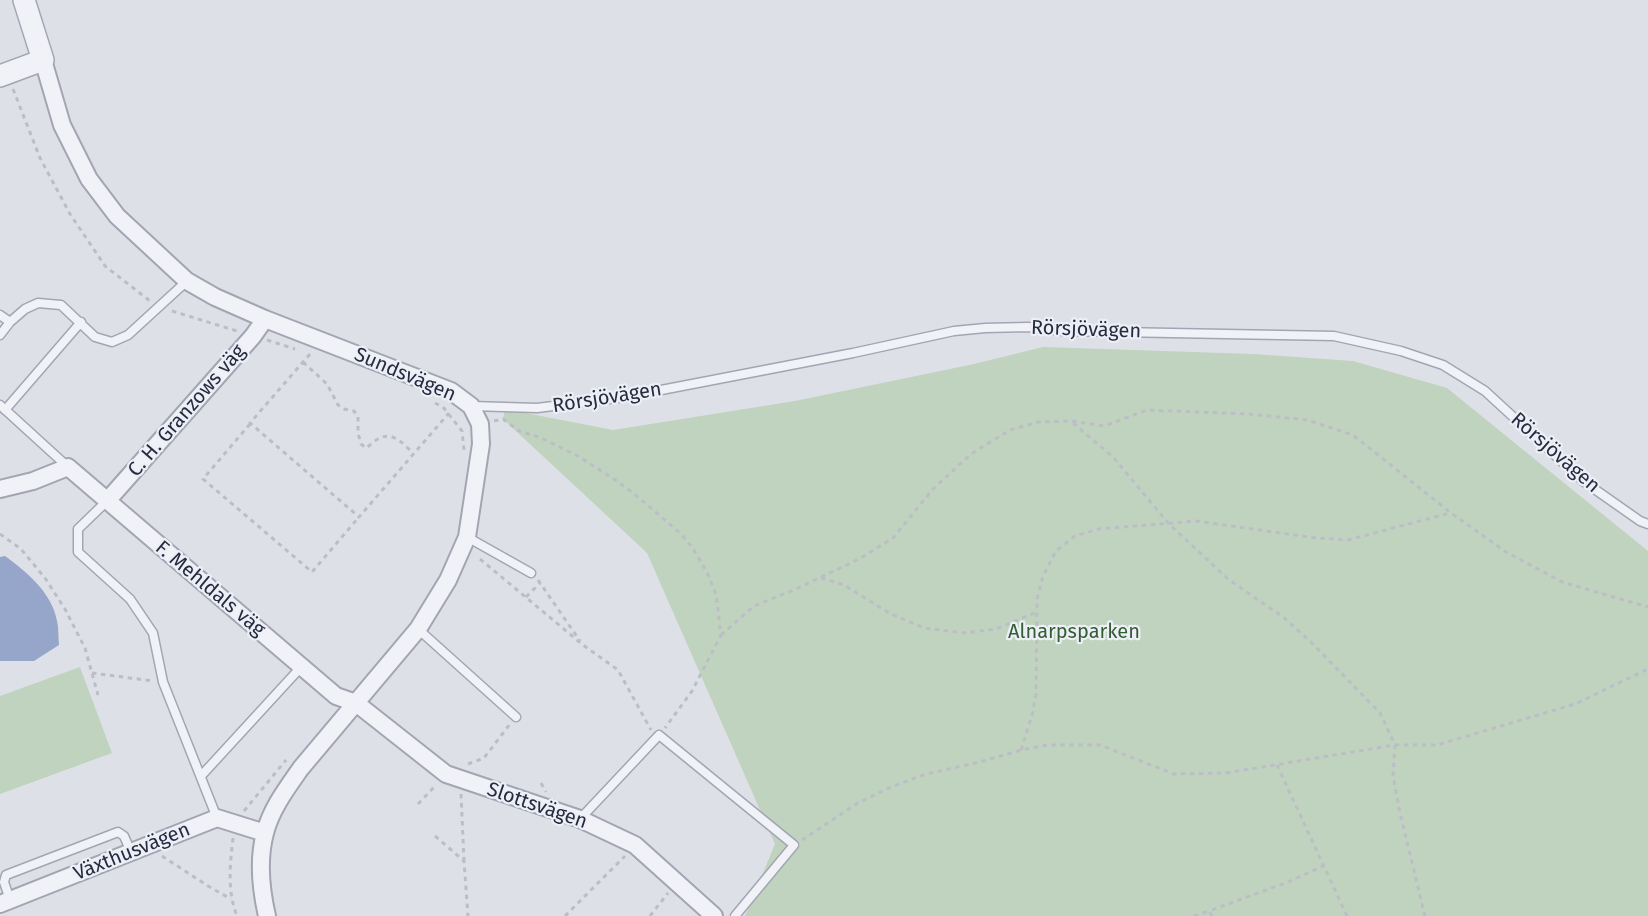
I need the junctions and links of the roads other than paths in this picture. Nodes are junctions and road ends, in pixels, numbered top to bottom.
1 (24, 0) edge
2 (43, 60) junction
3 (3, 75) edge
4 (187, 281) junction
5 (0, 315) edge
6 (265, 319) junction
7 (10, 322) junction
8 (81, 322) junction
9 (0, 335) edge
10 (471, 406) junction
11 (2, 408) edge
12 (68, 467) junction
13 (0, 489) edge
14 (107, 501) junction
15 (1648, 524) edge
16 (466, 541) junction
17 (531, 573) road end
18 (418, 629) junction
19 (302, 666) junction
20 (356, 703) junction
21 (516, 717) road end
22 (201, 776) junction
23 (217, 818) junction
24 (580, 819) junction
25 (265, 833) junction
26 (131, 852) junction
27 (5, 902) edge
28 (267, 916) edge
29 (714, 916) edge
30 (735, 916) edge

1 - 2 street
2 - 3 street
2 - 4 street, Sundsvägen
4 - 6 street, Sundsvägen
4 - 8 lane
5 - 7 lane
6 - 10 street, Sundsvägen
6 - 14 street, C. H. Granzows väg
7 - 8 lane
7 - 9 lane
8 - 11 lane
10 - 15 lane, Rörsjövägen
10 - 16 street, Sundsvägen
11 - 12 lane
12 - 13 street
12 - 14 street, F. Mehldals väg
14 - 19 street, F. Mehldals väg
14 - 22 lane
16 - 17 lane
16 - 18 street, Sundsvägen
18 - 20 street, Sundsvägen
18 - 21 lane
19 - 20 street, F. Mehldals väg
19 - 22 lane
20 - 24 street, Slottsvägen
20 - 25 street, Sundsvägen
22 - 23 lane
23 - 25 street
23 - 26 street, Växthusvägen
24 - 29 street, Slottsvägen
24 - 30 lane
25 - 28 street, Sundsvägen
26 - 27 street, Växthusvägen
26 - 27 lane

